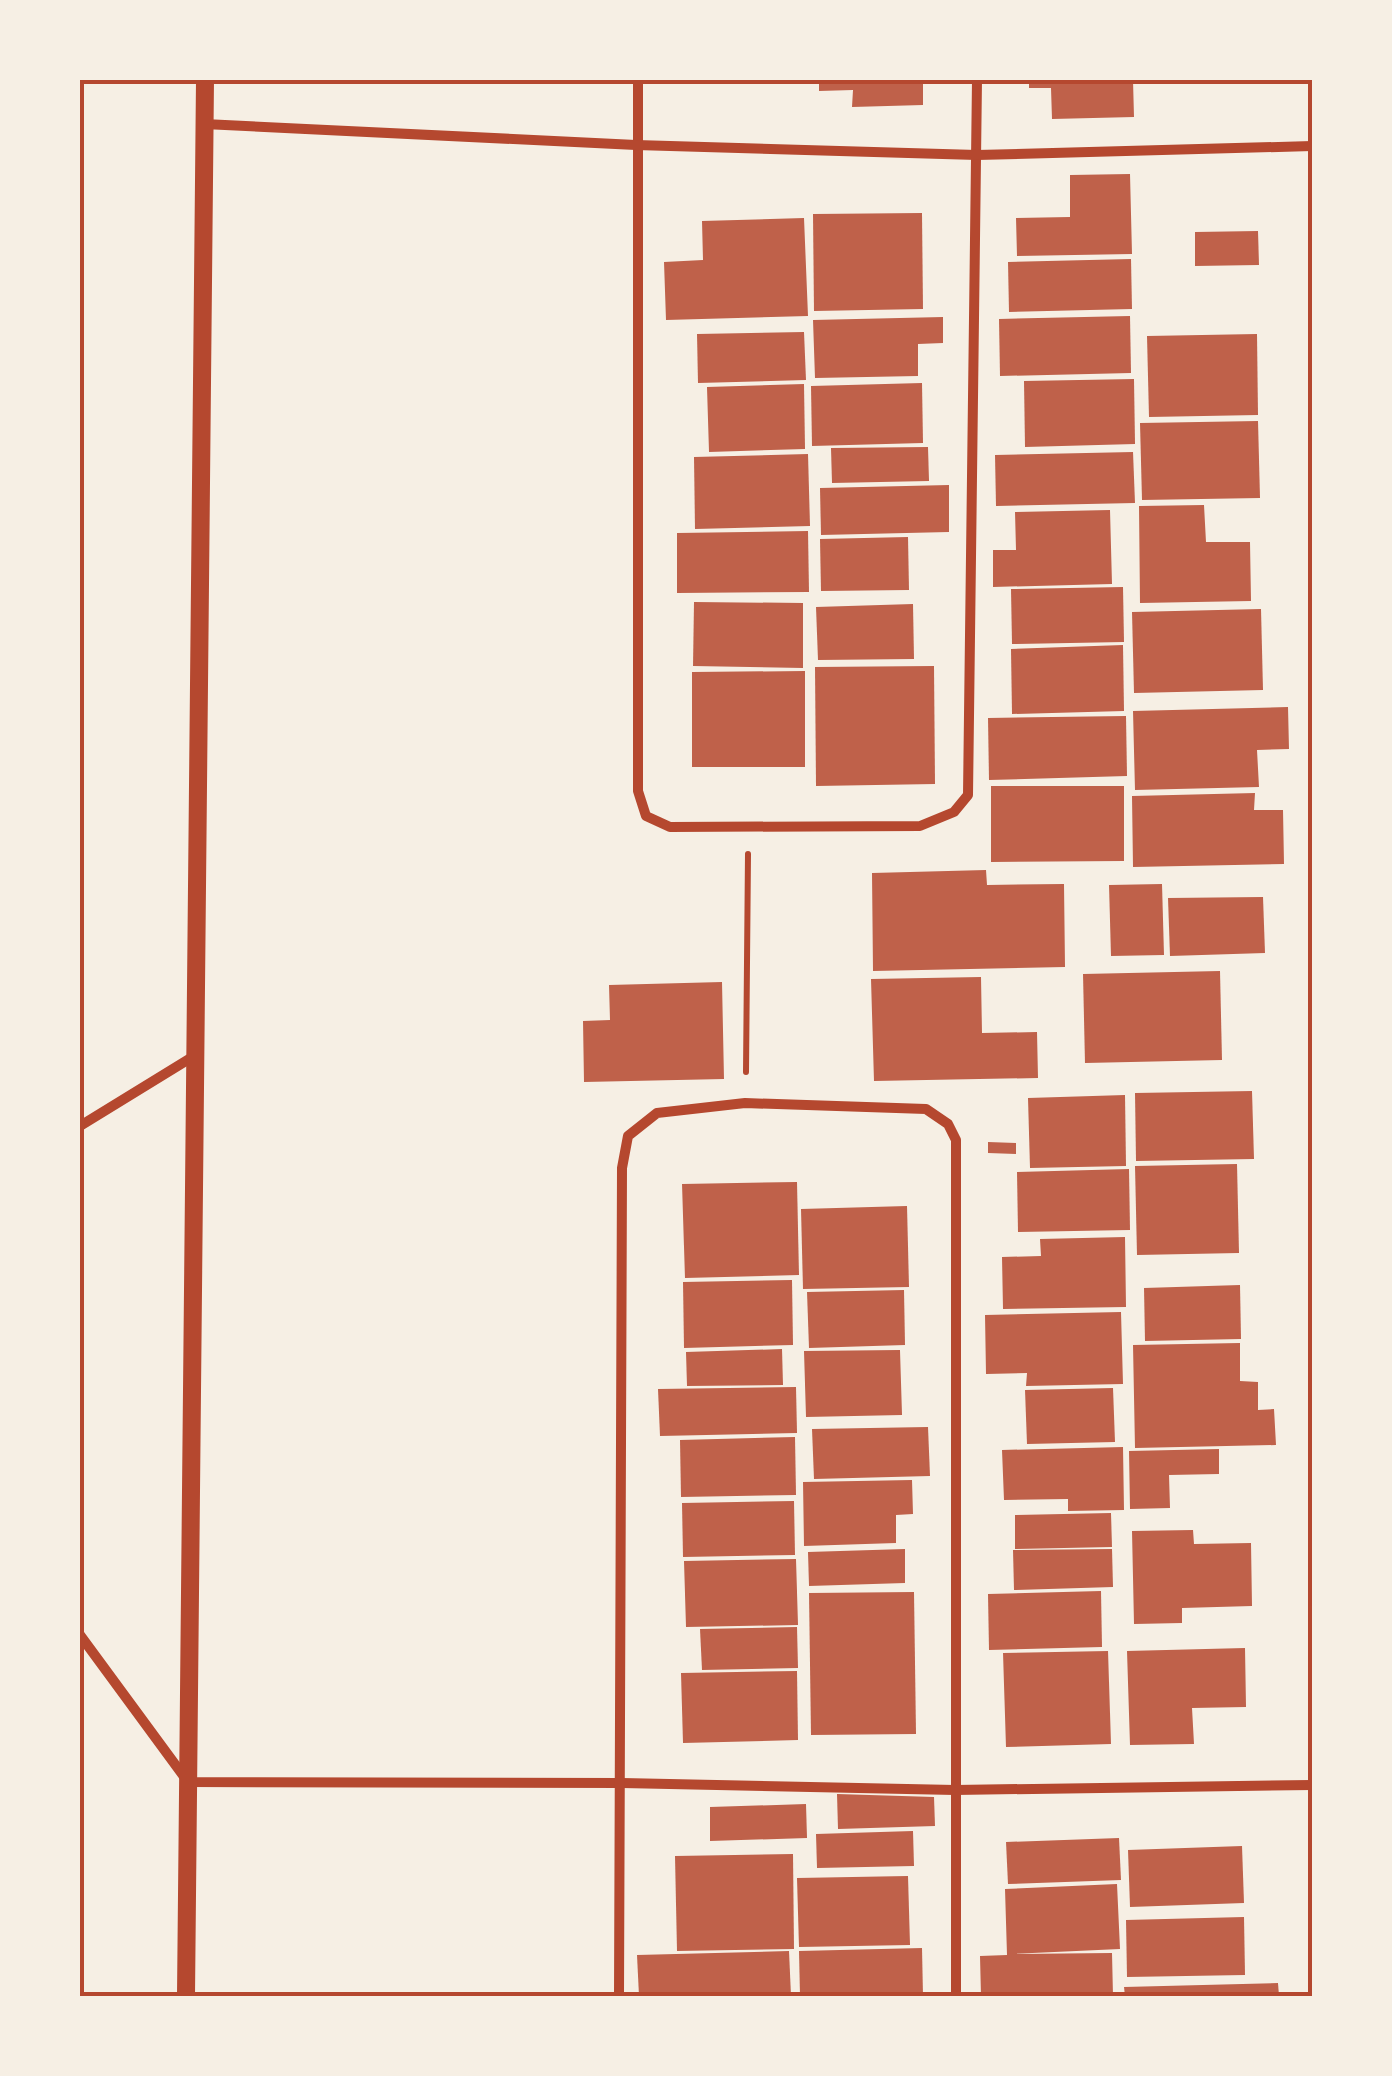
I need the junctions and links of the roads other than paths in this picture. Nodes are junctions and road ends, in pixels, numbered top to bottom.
1 (205, 80) edge
2 (638, 80) edge
3 (976, 80) edge
4 (204, 124) junction
5 (636, 145) junction
6 (1312, 146) edge
7 (976, 155) junction
8 (195, 1056) junction
9 (80, 1126) edge
10 (80, 1635) edge
11 (188, 1782) junction
12 (622, 1783) junction
13 (1312, 1785) edge
14 (955, 1790) junction
15 (186, 1996) edge
16 (618, 1996) edge
17 (956, 1996) edge

1 - 4 street
2 - 5 street
3 - 7 street
4 - 5 street
4 - 8 street
5 - 7 street
5 - 7 street
6 - 7 street
8 - 9 street
8 - 11 street
10 - 11 street
11 - 12 street
11 - 15 street
12 - 14 street
12 - 14 street
12 - 16 street
13 - 14 street
14 - 17 street

